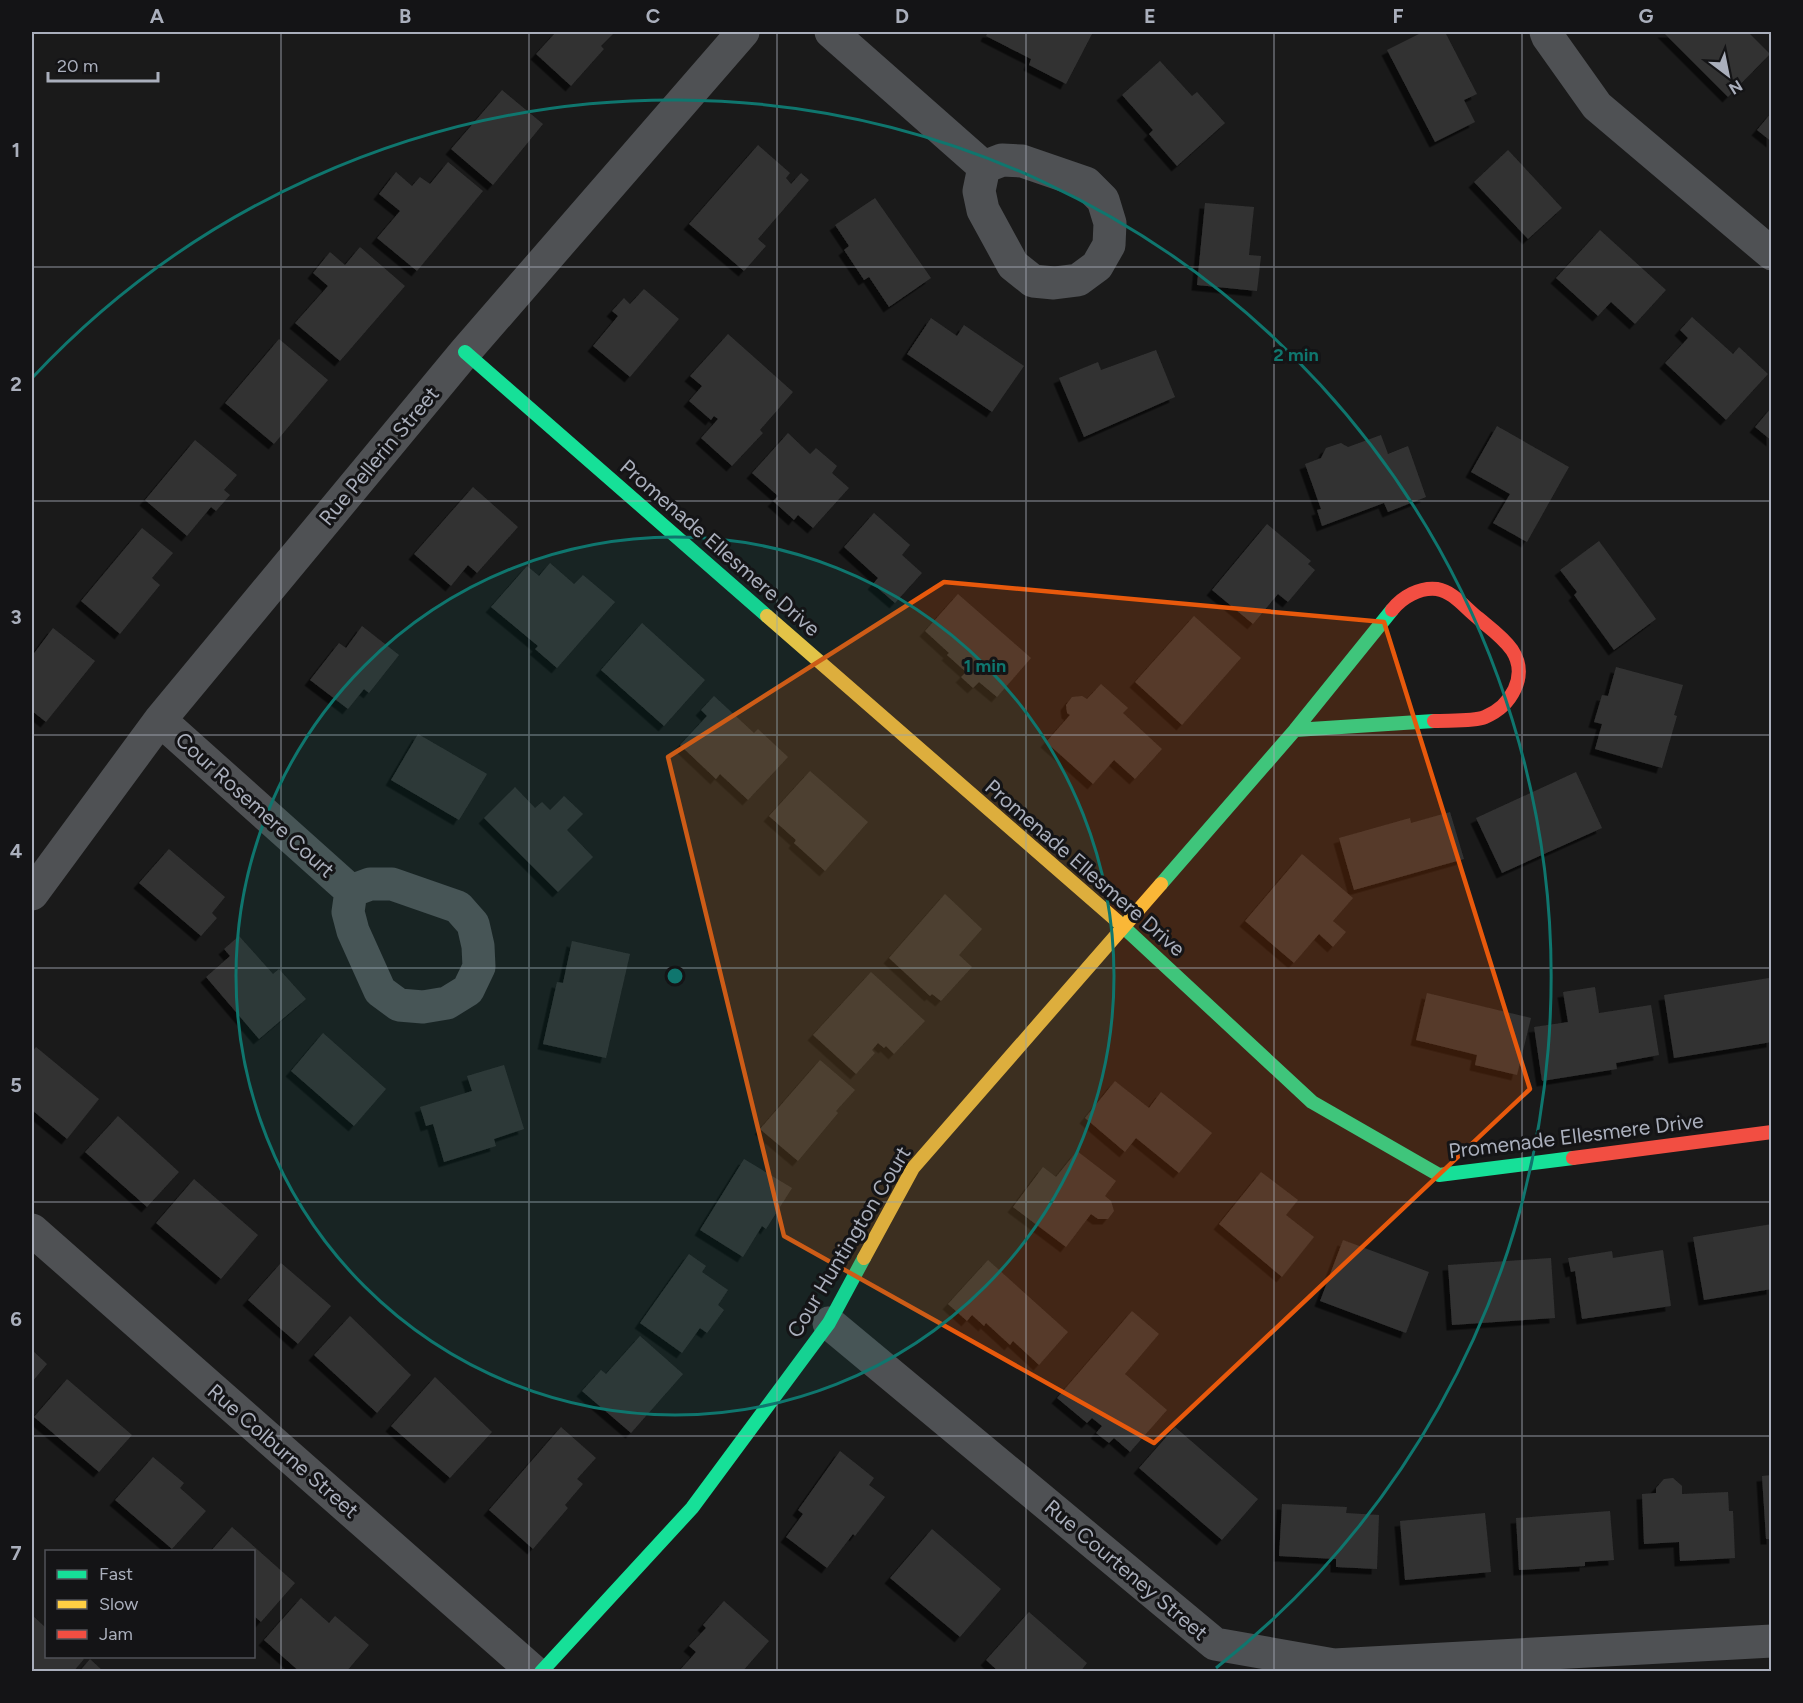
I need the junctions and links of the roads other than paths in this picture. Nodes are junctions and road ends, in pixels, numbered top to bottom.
1 (743, 32) edge
2 (831, 32) edge
3 (1546, 32) edge
4 (984, 168) dead end
5 (1772, 254) edge
6 (465, 352) junction
7 (160, 720) junction
8 (1295, 730) junction
9 (351, 891) dead end
10 (32, 894) edge
11 (1123, 926) junction
12 (1772, 1132) edge
13 (32, 1230) edge
14 (829, 1323) junction
15 (1772, 1641) edge
16 (534, 1671) edge
17 (540, 1671) edge

1 - 6 street, Rue Pellerin Street
2 - 4 street
3 - 5 street
6 - 7 street, Rue Pellerin Street
6 - 11 street, Promenade Ellesmere Drive
7 - 9 street, Cour Rosemere Court
7 - 10 street, Rue Pellerin Street
8 - 8 street, Cour Huntington Court
8 - 11 street, Cour Huntington Court
11 - 12 street, Promenade Ellesmere Drive
11 - 14 street, Cour Huntington Court
13 - 16 street, Rue Colburne Street
14 - 15 street, Rue Courteney Street
14 - 17 street, Cour Huntington Court

